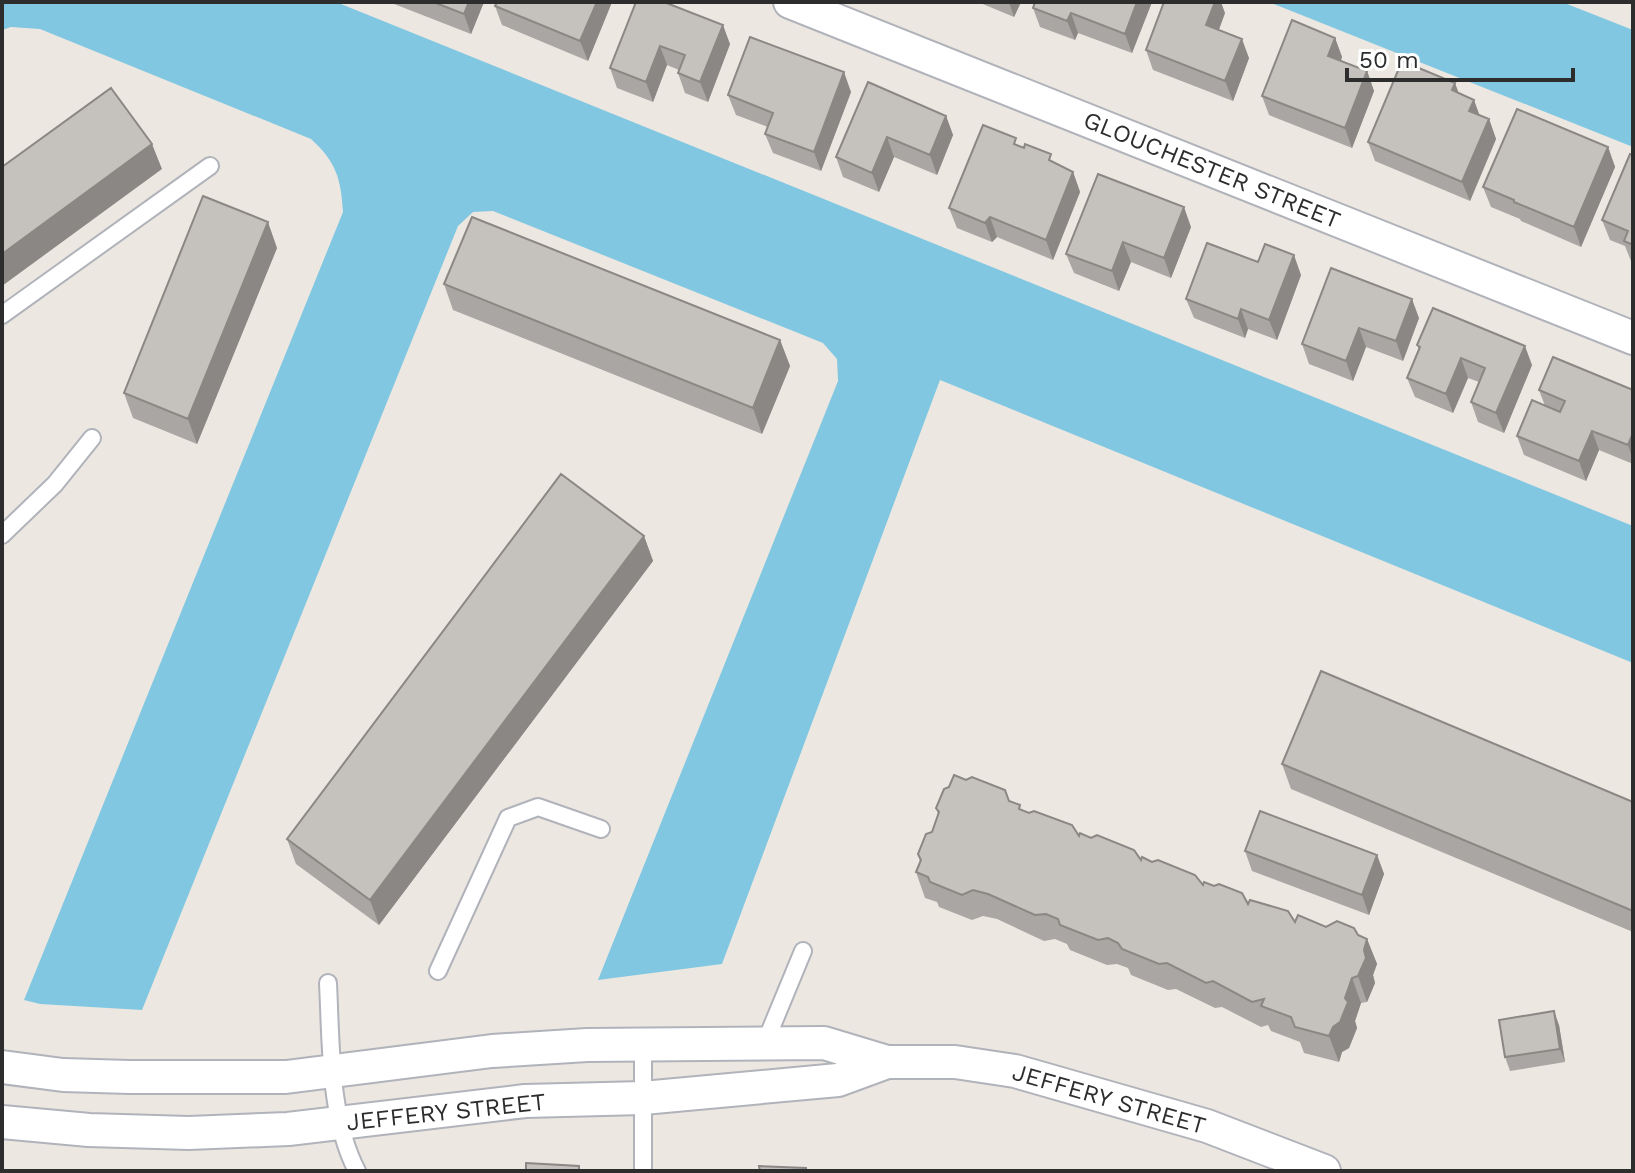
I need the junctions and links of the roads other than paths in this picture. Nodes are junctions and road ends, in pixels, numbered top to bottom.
1 (790, 2) edge
2 (210, 166) dead end
3 (2, 315) edge
4 (1633, 338) edge
5 (92, 438) dead end
6 (2, 535) edge
7 (601, 829) dead end
8 (803, 951) dead end
9 (438, 971) dead end
10 (328, 983) dead end
11 (765, 1043) junction
12 (643, 1044) junction
13 (887, 1062) junction
14 (2, 1067) edge
15 (333, 1071) junction
16 (643, 1098) junction
17 (2, 1122) edge
18 (341, 1124) junction
19 (357, 1171) edge
20 (643, 1171) edge
21 (1324, 1171) edge

1 - 4 street, GLOUCHESTER STREET
2 - 3 lane
5 - 6 lane
7 - 9 lane
8 - 11 lane
10 - 15 lane
11 - 12 street, JEFFERY STREET
11 - 13 street, JEFFERY STREET
12 - 15 street, JEFFERY STREET
12 - 16 lane
13 - 16 street, JEFFERY STREET
13 - 21 street, JEFFERY STREET
14 - 15 street, JEFFERY STREET
15 - 18 lane
16 - 18 street, JEFFERY STREET
16 - 20 lane
17 - 18 street, JEFFERY STREET
18 - 19 lane

